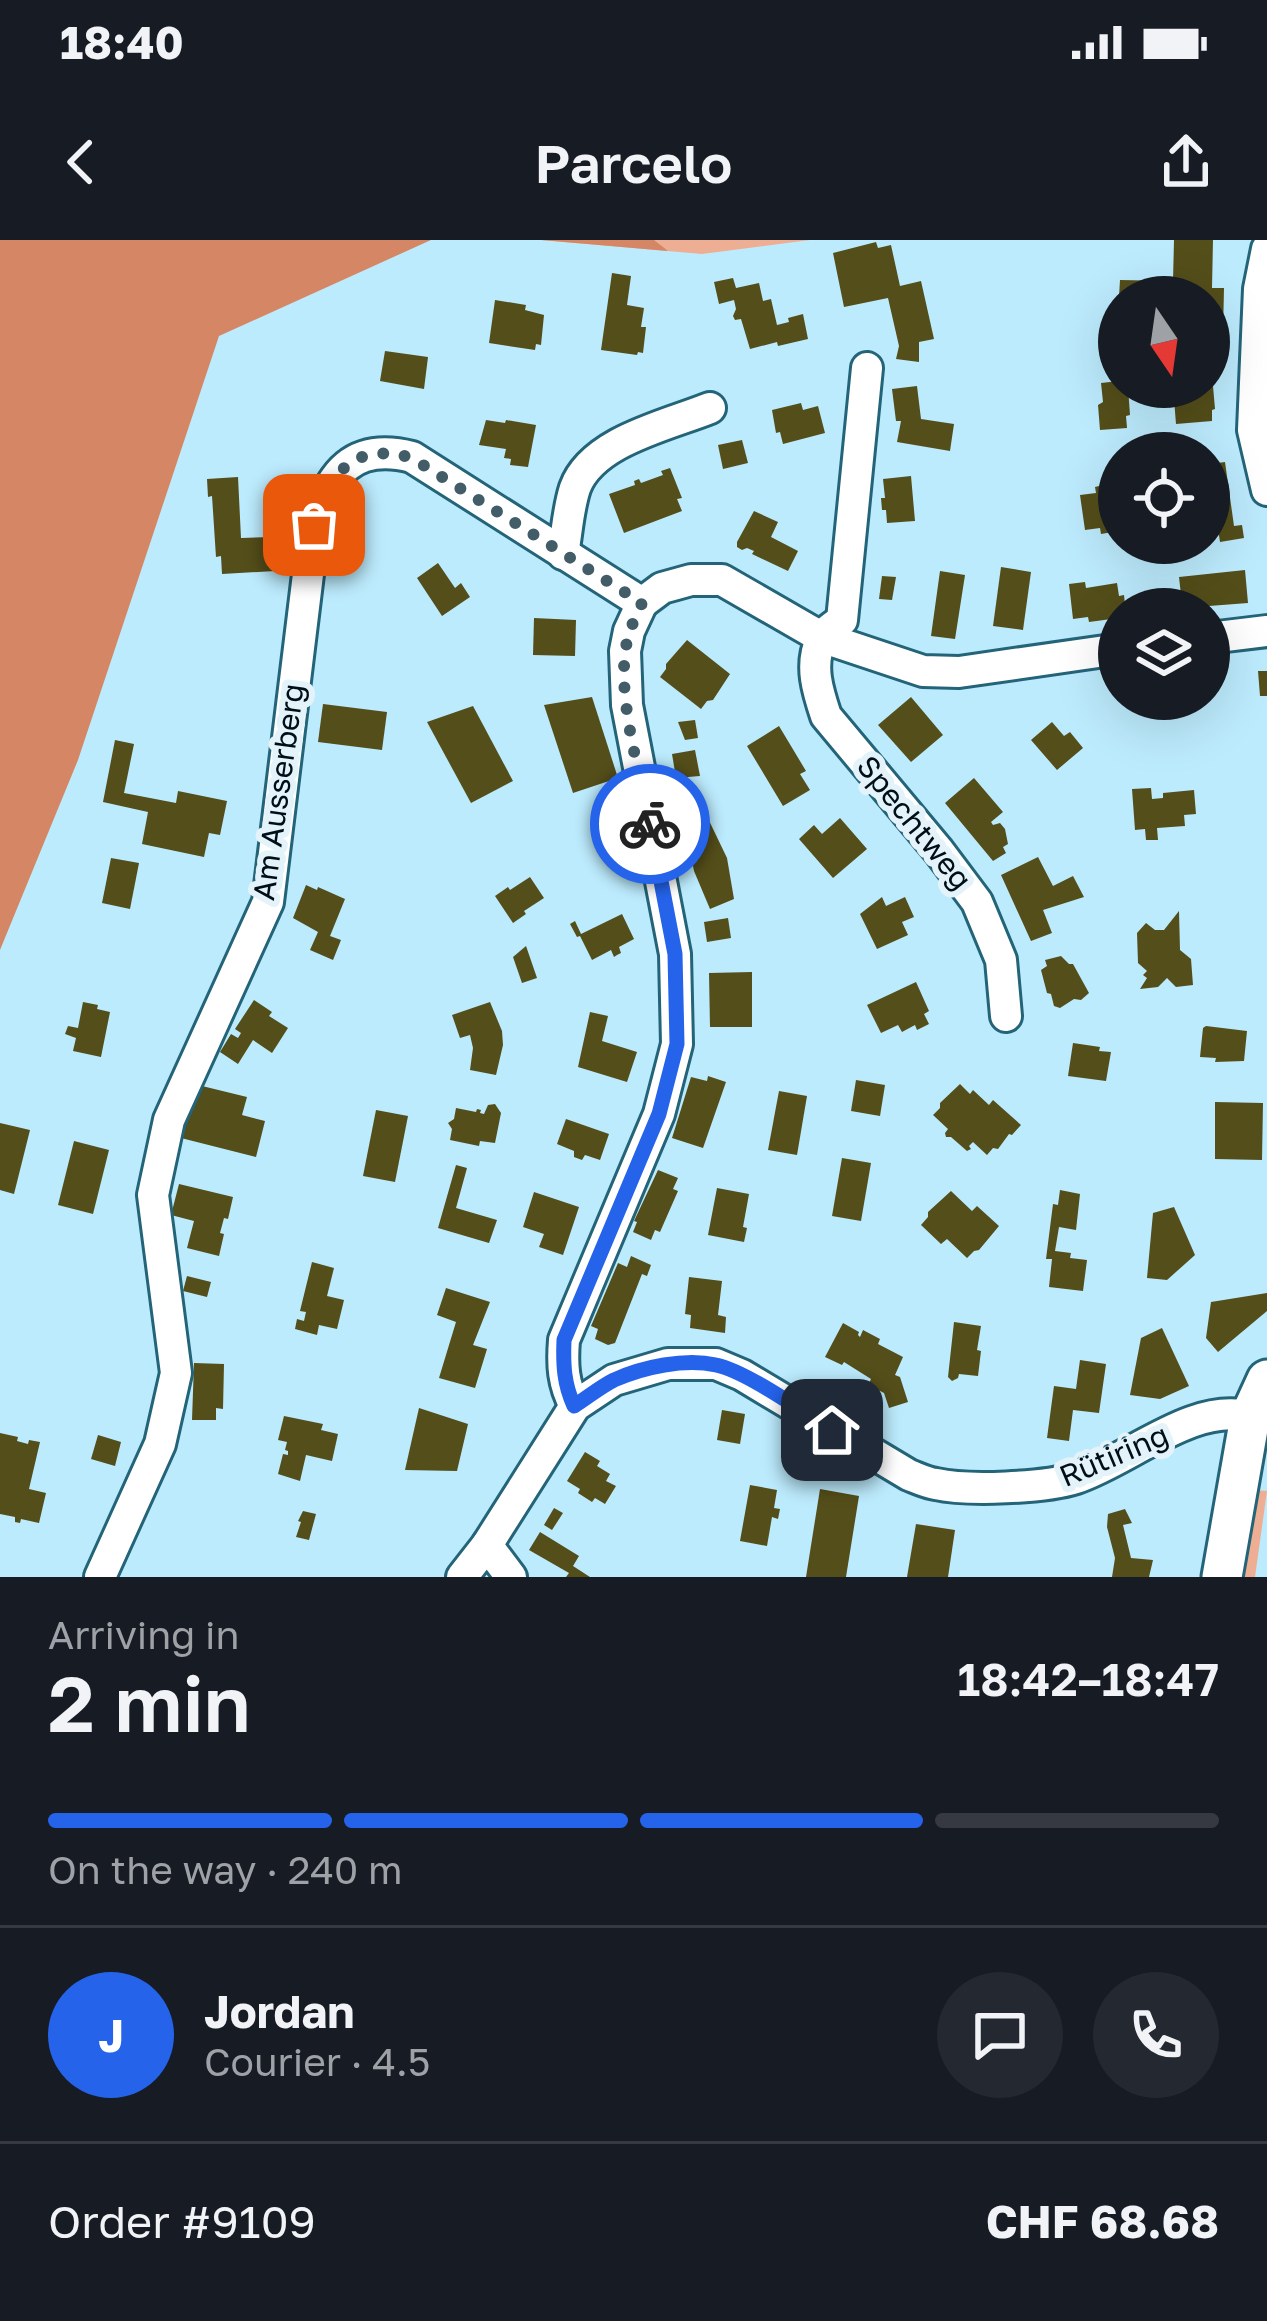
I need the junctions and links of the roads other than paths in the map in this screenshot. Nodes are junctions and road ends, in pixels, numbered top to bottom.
1 (1267, 249) edge
2 (867, 368) dead end
3 (710, 408) dead end
4 (1267, 490) edge
5 (563, 554) junction
6 (642, 603) junction
7 (1267, 632) edge
8 (1230, 636) edge
9 (821, 638) junction
10 (1098, 652) edge
11 (1006, 1016) dead end
12 (1267, 1380) edge
13 (574, 1406) junction
14 (1250, 1417) junction
15 (487, 1545) junction
16 (100, 1577) edge
17 (462, 1577) edge
18 (511, 1577) edge
19 (1222, 1577) edge

1 - 4 street
2 - 9 street
3 - 5 street
5 - 6 street, Am Ausserberg
5 - 16 street, Am Ausserberg
6 - 9 street
6 - 13 street
7 - 8 street
9 - 10 street
9 - 11 street, Spechtweg
12 - 14 street
13 - 14 street, Rütiring
13 - 15 street, Rütiring
14 - 19 street
15 - 17 street, Rütiring
15 - 18 street

